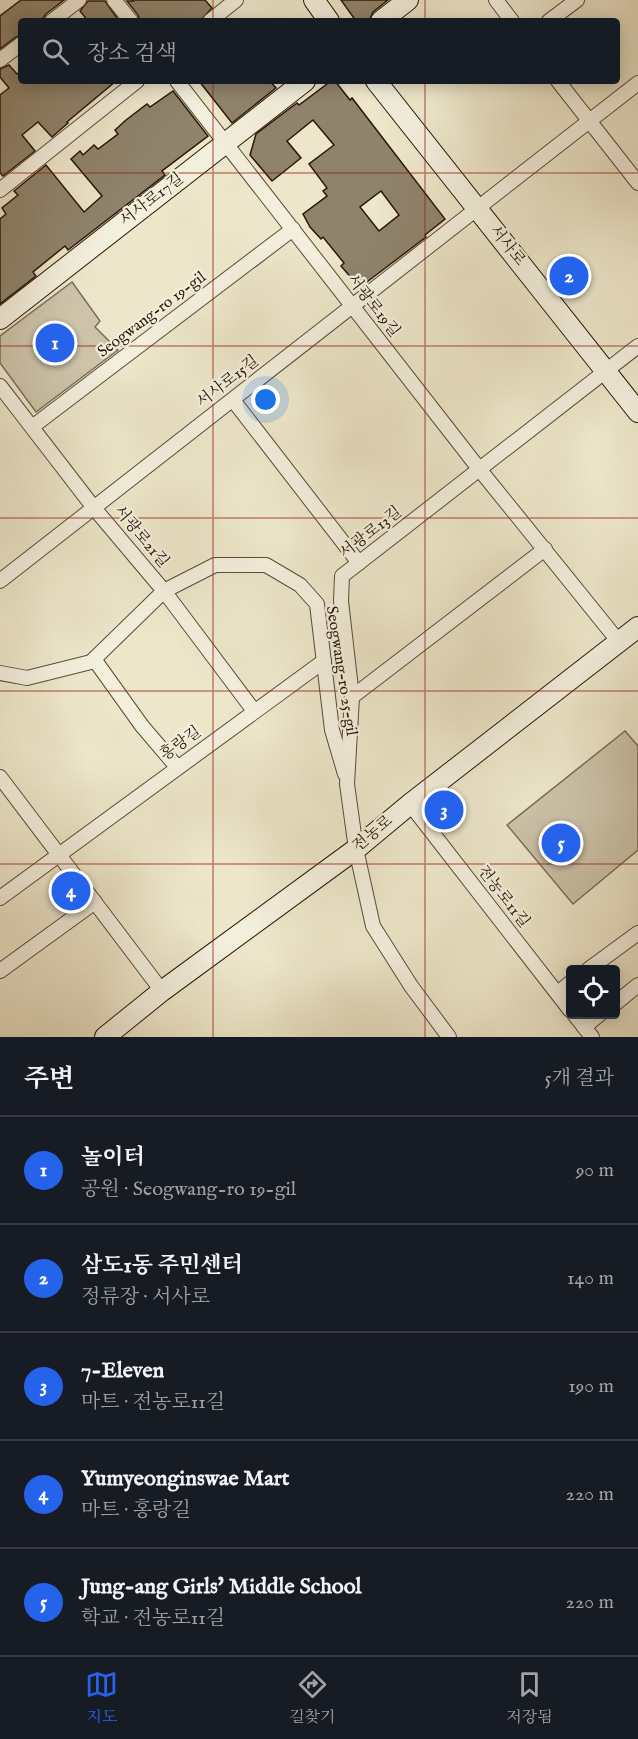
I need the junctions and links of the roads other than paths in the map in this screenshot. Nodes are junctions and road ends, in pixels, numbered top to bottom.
1 (79, 0) edge
2 (114, 0) edge
3 (236, 0) edge
4 (314, 0) edge
5 (408, 0) edge
6 (496, 0) edge
7 (577, 0) edge
8 (56, 18) edge
9 (129, 18) edge
10 (214, 18) edge
11 (327, 18) edge
12 (385, 18) edge
13 (510, 18) edge
14 (553, 18) edge
15 (18, 46) edge
16 (0, 60) edge
17 (638, 83) edge
18 (133, 84) edge
19 (179, 84) edge
20 (301, 84) edge
21 (378, 84) edge
22 (560, 84) edge
23 (588, 121) junction
24 (226, 143) junction
25 (638, 183) edge
26 (0, 190) edge
27 (477, 209) junction
28 (293, 229) junction
29 (353, 306) junction
30 (0, 319) edge
31 (638, 346) edge
32 (608, 371) junction
33 (0, 386) edge
34 (233, 400) junction
35 (638, 412) edge
36 (32, 427) junction
37 (480, 470) junction
38 (94, 508) junction
39 (544, 549) junction
40 (359, 563) junction
41 (0, 581) edge
42 (164, 591) junction
43 (340, 601) junction
44 (317, 604) junction
45 (638, 627) edge
46 (619, 642) junction
47 (94, 659) junction
48 (324, 661) junction
49 (0, 673) edge
50 (352, 697) junction
51 (254, 711) junction
52 (177, 767) junction
53 (0, 777) edge
54 (348, 784) junction
55 (410, 804) junction
56 (356, 849) junction
57 (60, 854) junction
58 (0, 898) edge
59 (95, 902) junction
60 (638, 933) edge
61 (594, 965) edge
62 (0, 971) edge
63 (638, 985) edge
64 (566, 986) edge
65 (162, 991) junction
66 (558, 993) junction
67 (620, 999) edge
68 (566, 1004) edge
69 (578, 1019) edge
70 (597, 1019) edge
71 (588, 1032) edge
72 (105, 1037) edge
73 (449, 1037) edge

1 - 8 street
2 - 9 street
3 - 10 street
4 - 11 street
5 - 12 street
6 - 13 street
7 - 14 street
15 - 16 street
17 - 23 street, 서사로15길
18 - 26 street
19 - 24 street, 서광로19길
20 - 24 street, 서사로17길
21 - 27 street, 서사로
22 - 23 street
23 - 25 street
23 - 27 street, 서사로15길
24 - 28 street, 서광로19길
24 - 30 street, 서사로17길
27 - 29 street, 서사로15길
27 - 32 street, 서사로
28 - 29 street, 서광로19길
28 - 36 street, Seogwang-ro 19-gil
29 - 34 street, 서사로15길
29 - 37 street, 서광로19길
31 - 32 street, 서광로13길
32 - 35 street, 서사로
32 - 37 street, 서광로13길
33 - 36 street, 서광로21길
34 - 38 street, 서사로15길
34 - 40 street
36 - 38 street, 서광로21길
37 - 39 street, 서광로19길
37 - 40 street, 서광로13길
38 - 41 street, 서사로15길
38 - 42 street, 서광로21길
39 - 46 street, 서광로19길
39 - 50 street
40 - 43 street, 서광로13길
42 - 44 street, Seogwang-ro 25-gil
42 - 47 street, Seogwang-ro 25-gil
42 - 51 street, 서광로21길
43 - 44 street
43 - 50 street, 서광로13길
44 - 48 street, Seogwang-ro 25-gil
45 - 46 street, 전농로
46 - 55 street, 전농로
47 - 49 street, Seogwang-ro 25-gil
47 - 52 street
48 - 51 street, 홍랑길
48 - 54 street, Seogwang-ro 25-gil
50 - 54 street, 서광로13길
51 - 52 street, 홍랑길
52 - 57 street, 홍랑길
53 - 57 street
54 - 56 street, 서광로13길
55 - 56 street, 전농로
55 - 66 street, 전농로11길
56 - 65 street, 전농로
56 - 73 street, 서광로13길
57 - 58 street, 홍랑길
57 - 59 street
59 - 62 street
59 - 65 street
60 - 61 street
63 - 67 street
64 - 66 street
65 - 72 street, 전농로
66 - 68 street, 전농로11길
69 - 71 street
70 - 71 street

